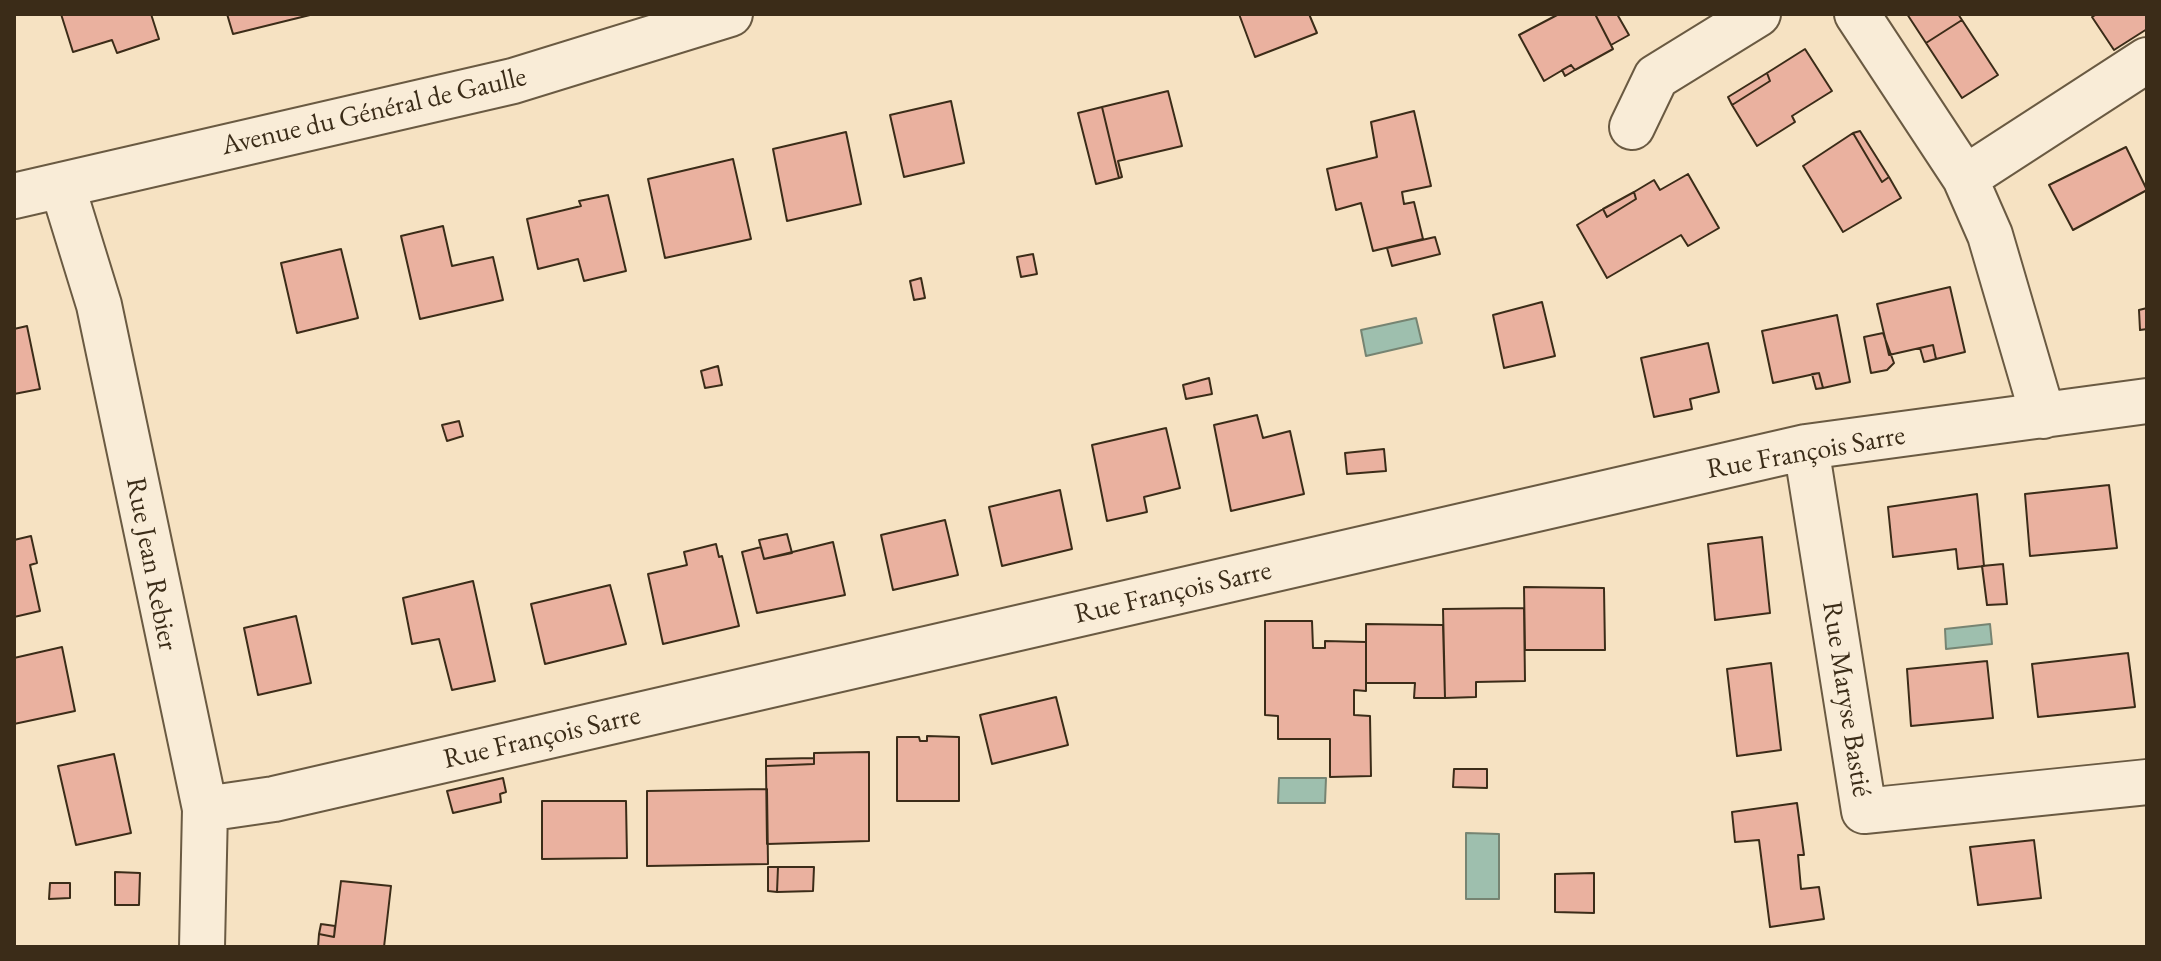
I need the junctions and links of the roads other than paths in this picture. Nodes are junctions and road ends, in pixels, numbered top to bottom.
1 (730, 14) edge
2 (1758, 14) edge
3 (1857, 14) edge
4 (2147, 60) edge
5 (1632, 127) dead end
6 (1965, 178) junction
7 (62, 185) junction
8 (14, 196) edge
9 (2147, 401) edge
10 (2043, 416) junction
11 (1806, 447) junction
12 (2147, 782) edge
13 (205, 809) junction
14 (202, 947) edge

1 - 7 street, Avenue du Général de Gaulle
2 - 5 street
3 - 6 street
4 - 6 street
6 - 10 street
7 - 8 street, Avenue du Général de Gaulle
7 - 13 street, Rue Jean Rebier
9 - 10 street, Rue François Sarre
10 - 11 street, Rue François Sarre
11 - 12 street, Rue Maryse Bastié
11 - 13 street, Rue François Sarre
13 - 14 street, Rue Jean Rebier

